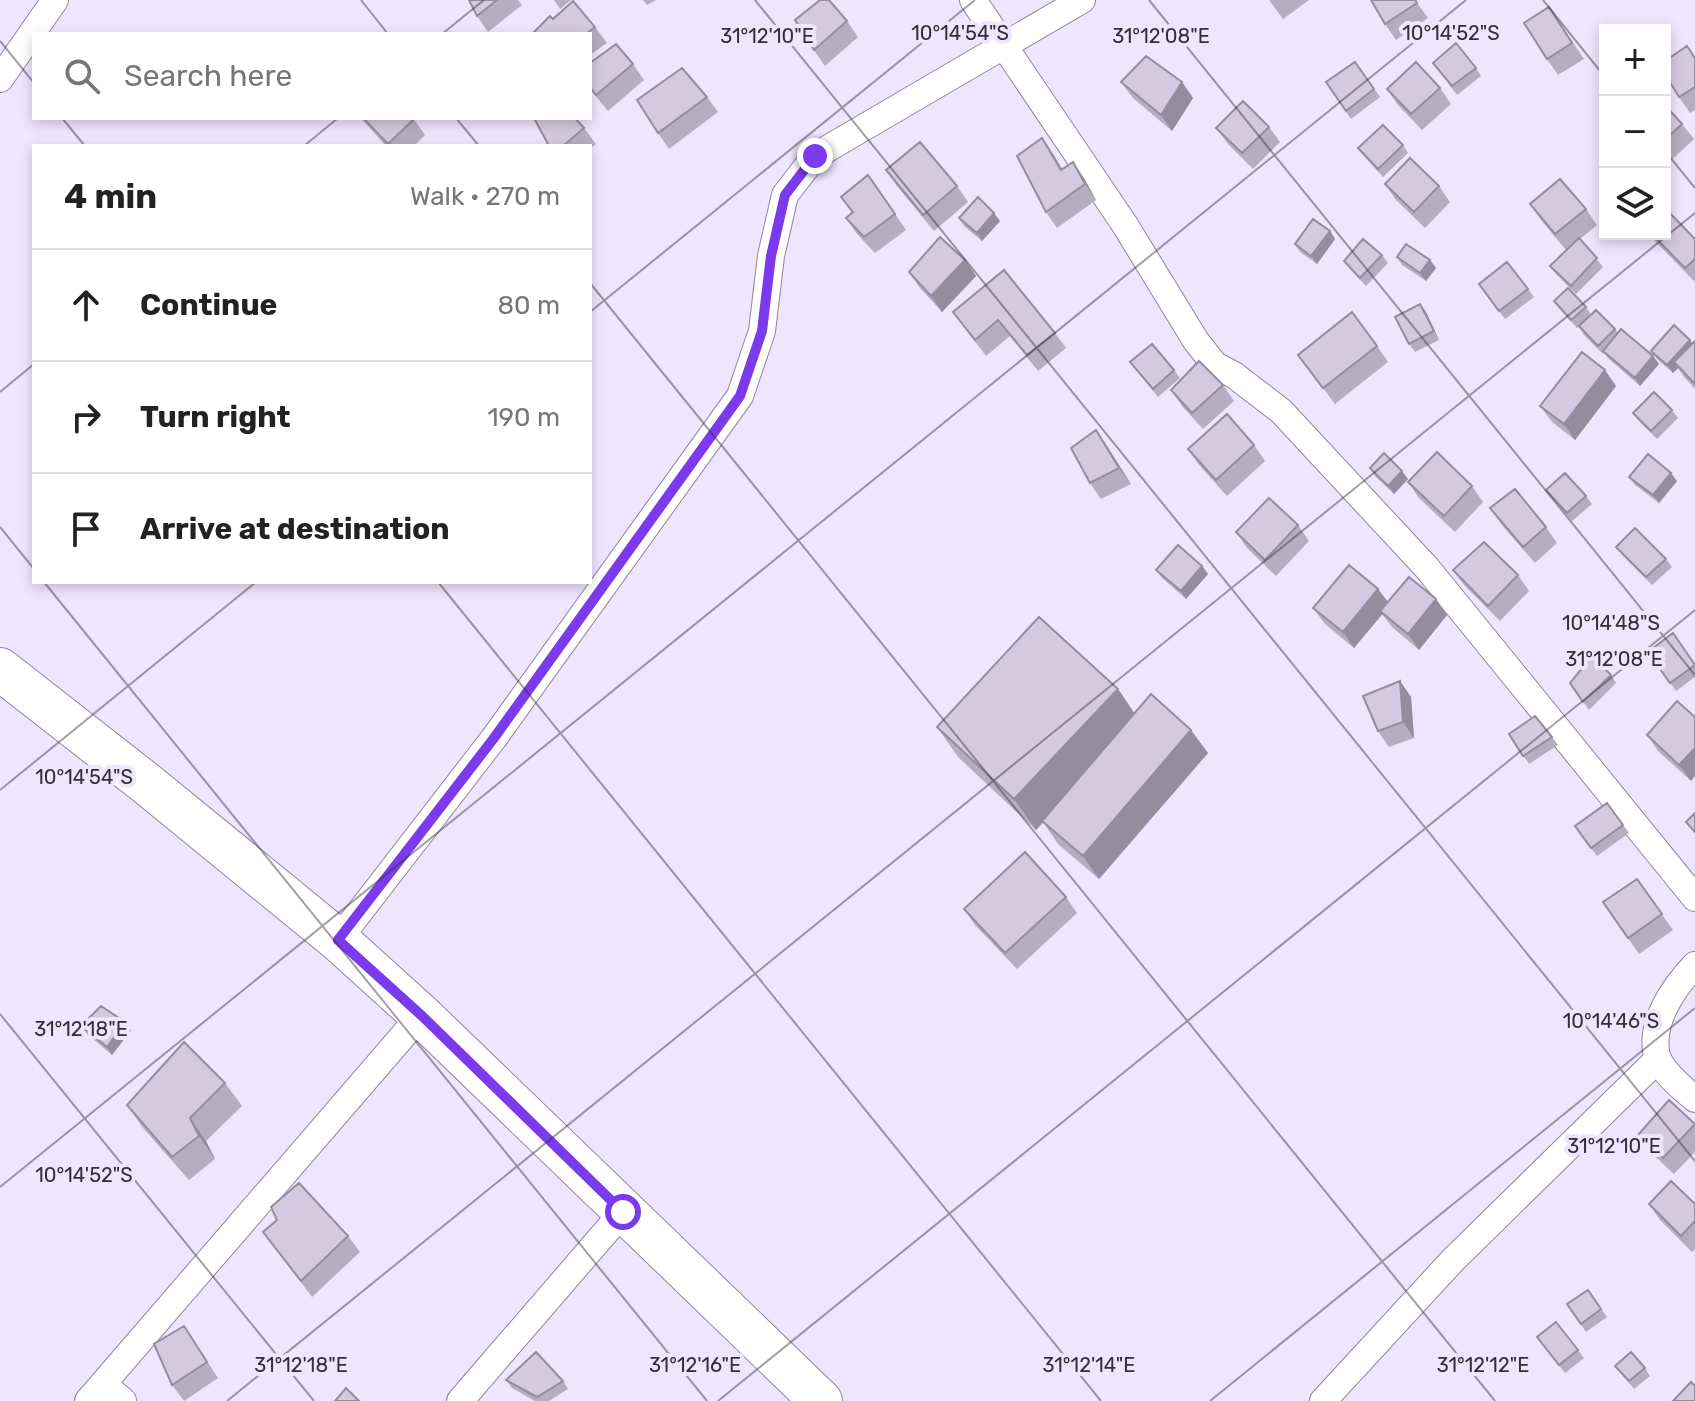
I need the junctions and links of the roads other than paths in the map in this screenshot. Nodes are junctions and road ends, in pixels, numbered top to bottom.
1 (55, 0) edge
2 (973, 0) edge
3 (1082, 0) edge
4 (33, 32) edge
5 (32, 33) edge
6 (1003, 45) junction
7 (0, 79) edge
8 (0, 669) edge
9 (1695, 898) edge
10 (338, 940) junction
11 (1695, 965) edge
12 (421, 1015) junction
13 (1658, 1059) junction
14 (1695, 1099) edge
15 (623, 1212) junction
16 (96, 1392) edge
17 (123, 1401) edge
18 (460, 1401) edge
19 (821, 1401) edge
20 (1323, 1401) edge

1 - 4 street
2 - 6 street
3 - 6 street
5 - 7 street
6 - 9 street
6 - 10 street
8 - 10 main road
10 - 12 main road
11 - 13 street
12 - 15 main road
12 - 16 street
13 - 14 street
13 - 20 street
15 - 18 street
15 - 19 main road
16 - 17 street

